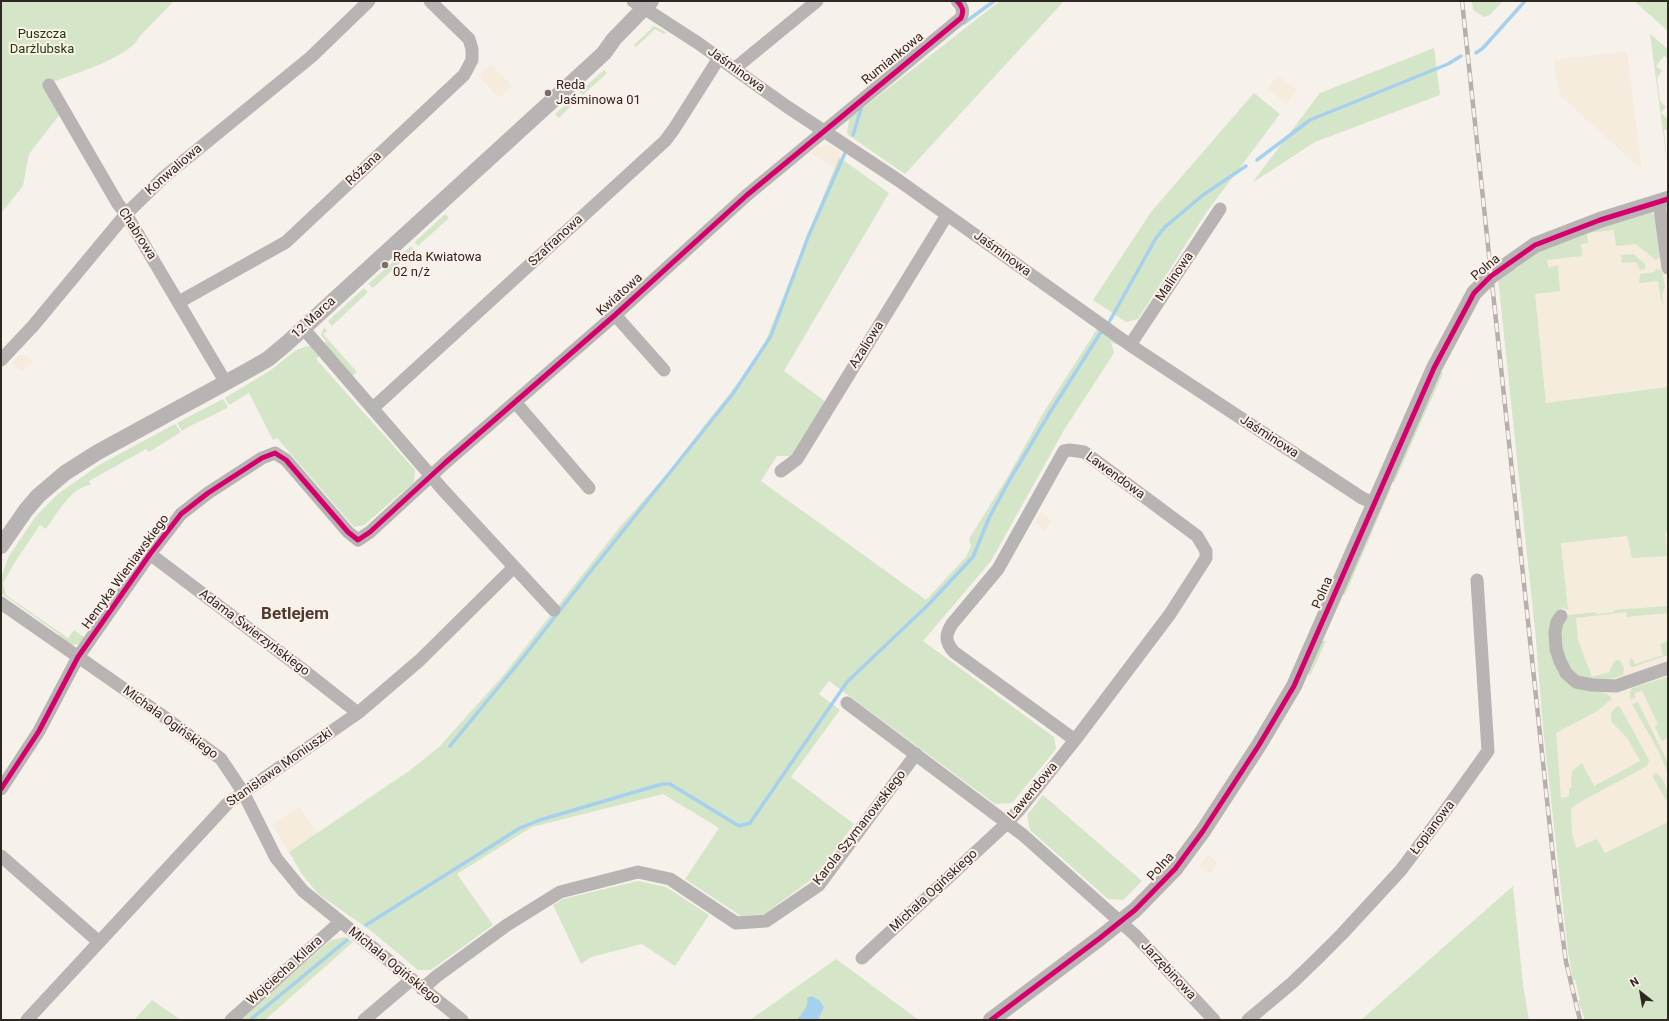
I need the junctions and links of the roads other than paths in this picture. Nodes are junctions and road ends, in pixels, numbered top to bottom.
1 (369, 1) edge
2 (430, 1) edge
3 (817, 1) edge
4 (958, 1) edge
5 (648, 5) edge
6 (719, 58) junction
7 (734, 69) junction
8 (48, 85) dead end
9 (824, 130) junction
10 (1664, 200) edge
11 (1220, 209) dead end
12 (126, 214) junction
13 (947, 215) junction
14 (1668, 268) edge
15 (179, 302) junction
16 (615, 315) junction
17 (303, 328) junction
18 (1130, 345) junction
19 (1, 360) edge
20 (664, 370) dead end
21 (226, 383) junction
22 (515, 402) junction
23 (373, 408) junction
24 (781, 471) dead end
25 (432, 477) junction
26 (589, 488) dead end
27 (1374, 503) junction
28 (1, 546) edge
29 (150, 554) junction
30 (514, 566) junction
31 (1477, 580) dead end
32 (1, 603) edge
33 (554, 610) dead end
34 (1561, 616) dead end
35 (78, 657) junction
36 (1668, 668) edge
37 (847, 703) dead end
38 (358, 714) junction
39 (1075, 740) junction
40 (916, 754) junction
41 (1, 789) edge
42 (242, 792) junction
43 (1006, 824) junction
44 (1, 856) edge
45 (340, 922) junction
46 (1121, 922) junction
47 (99, 942) junction
48 (862, 958) dead end
49 (411, 980) junction
50 (422, 988) junction
51 (27, 1020) edge
52 (231, 1020) edge
53 (364, 1020) edge
54 (462, 1020) edge
55 (991, 1020) edge
56 (1214, 1020) edge
57 (1248, 1020) edge

1 - 12 street, Konwaliowa
2 - 15 street, Różana
3 - 7 street
4 - 9 street, Rumiankowa
5 - 6 street, Jaśminowa
5 - 17 street, 12 Marca
6 - 7 street, Jaśminowa
6 - 23 street, Szafranowa
7 - 9 street, Jaśminowa
8 - 12 street, Chabrowa
9 - 13 street, Jaśminowa
9 - 16 street, Kwiatowa
10 - 14 street
10 - 27 street, Polna
11 - 18 street, Malinowa
12 - 15 street, Chabrowa
12 - 19 street, Konwaliowa
13 - 18 street, Jaśminowa
13 - 24 street, Azaliowa
15 - 21 street, Chabrowa
16 - 20 street, Kwiatowa
16 - 22 street, Kwiatowa
17 - 21 street, 12 Marca
17 - 23 street
18 - 27 street, Jaśminowa
21 - 28 street, 12 Marca
22 - 25 street, Kwiatowa
22 - 26 street
23 - 25 street
25 - 29 street, Henryka Wieniawskiego
25 - 30 street
27 - 46 street, Polna
29 - 35 street, Henryka Wieniawskiego
29 - 38 street, Adama Świerzyńskiego
30 - 33 street
30 - 38 street, Stanisława Moniuszki
31 - 57 street, Łopianowa
32 - 35 street, Michała Ogińskiego
34 - 36 street
35 - 41 street, Henryka Wieniawskiego
35 - 42 street, Michała Ogińskiego
37 - 40 street
38 - 42 street, Stanisława Moniuszki
39 - 39 street, Lawendowa
39 - 43 street, Lawendowa
40 - 43 street
40 - 50 street, Karola Szymanowskiego
42 - 45 street, Michała Ogińskiego
42 - 47 street, Stanisława Moniuszki
43 - 46 street
43 - 48 street, Michała Ogińskiego
44 - 47 street
45 - 49 street, Michała Ogińskiego
45 - 52 street, Wojciecha Kilara
46 - 55 street, Polna
46 - 56 street, Jarzębinowa
47 - 51 street, Stanisława Moniuszki
49 - 50 street, Michała Ogińskiego
49 - 53 street
50 - 54 street, Michała Ogińskiego

